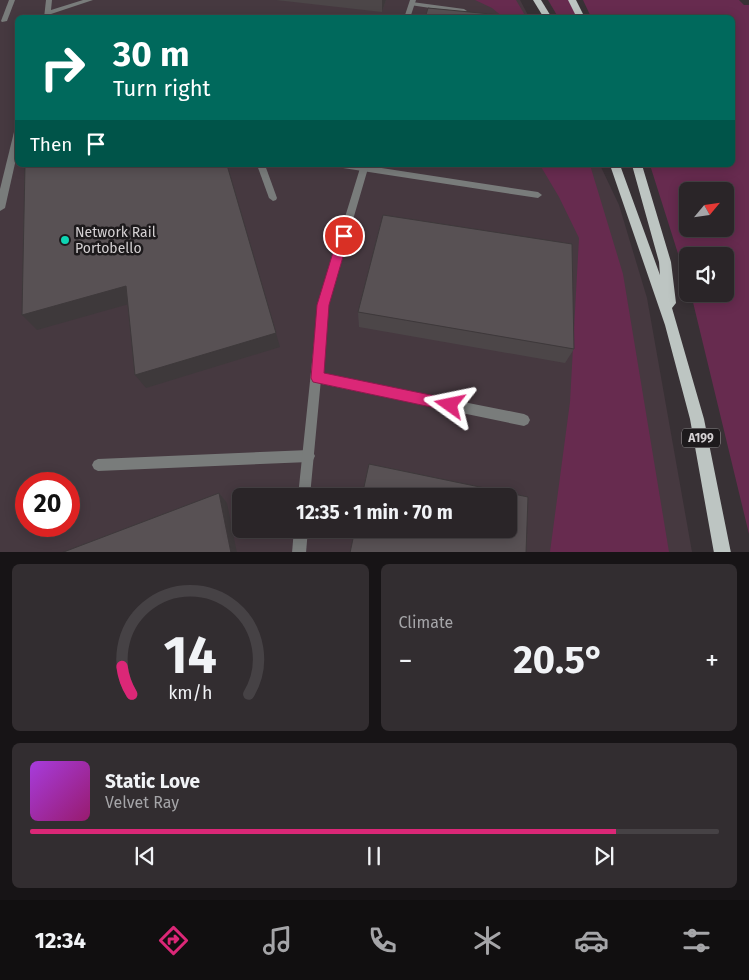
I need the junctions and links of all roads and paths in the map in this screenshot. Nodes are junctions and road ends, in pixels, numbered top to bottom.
1 (12, 0) edge
2 (49, 0) edge
3 (90, 0) edge
4 (537, 0) edge
5 (572, 0) edge
6 (413, 2) edge
7 (464, 11) edge
8 (48, 15) edge
9 (408, 15) edge
10 (546, 15) edge
11 (580, 15) edge
12 (4, 21) dead end
13 (15, 143) edge
14 (262, 167) edge
15 (364, 167) edge
16 (616, 167) edge
17 (639, 167) edge
18 (538, 195) dead end
19 (273, 198) dead end
20 (0, 208) edge
21 (672, 325) junction
22 (318, 378) junction
23 (524, 420) dead end
24 (309, 456) junction
25 (98, 465) dead end
26 (305, 488) edge
27 (300, 538) edge
28 (299, 552) edge
29 (723, 552) edge

1 - 12 street
2 - 8 street
3 - 8 street
4 - 10 main road
5 - 11 main road
6 - 7 street
6 - 9 street
13 - 20 street
14 - 19 street
15 - 18 street
15 - 22 street
16 - 21 main road, A199
17 - 21 main road, A199
21 - 29 main road, A199
22 - 23 street
22 - 24 street
24 - 25 street
24 - 26 street
27 - 28 street

